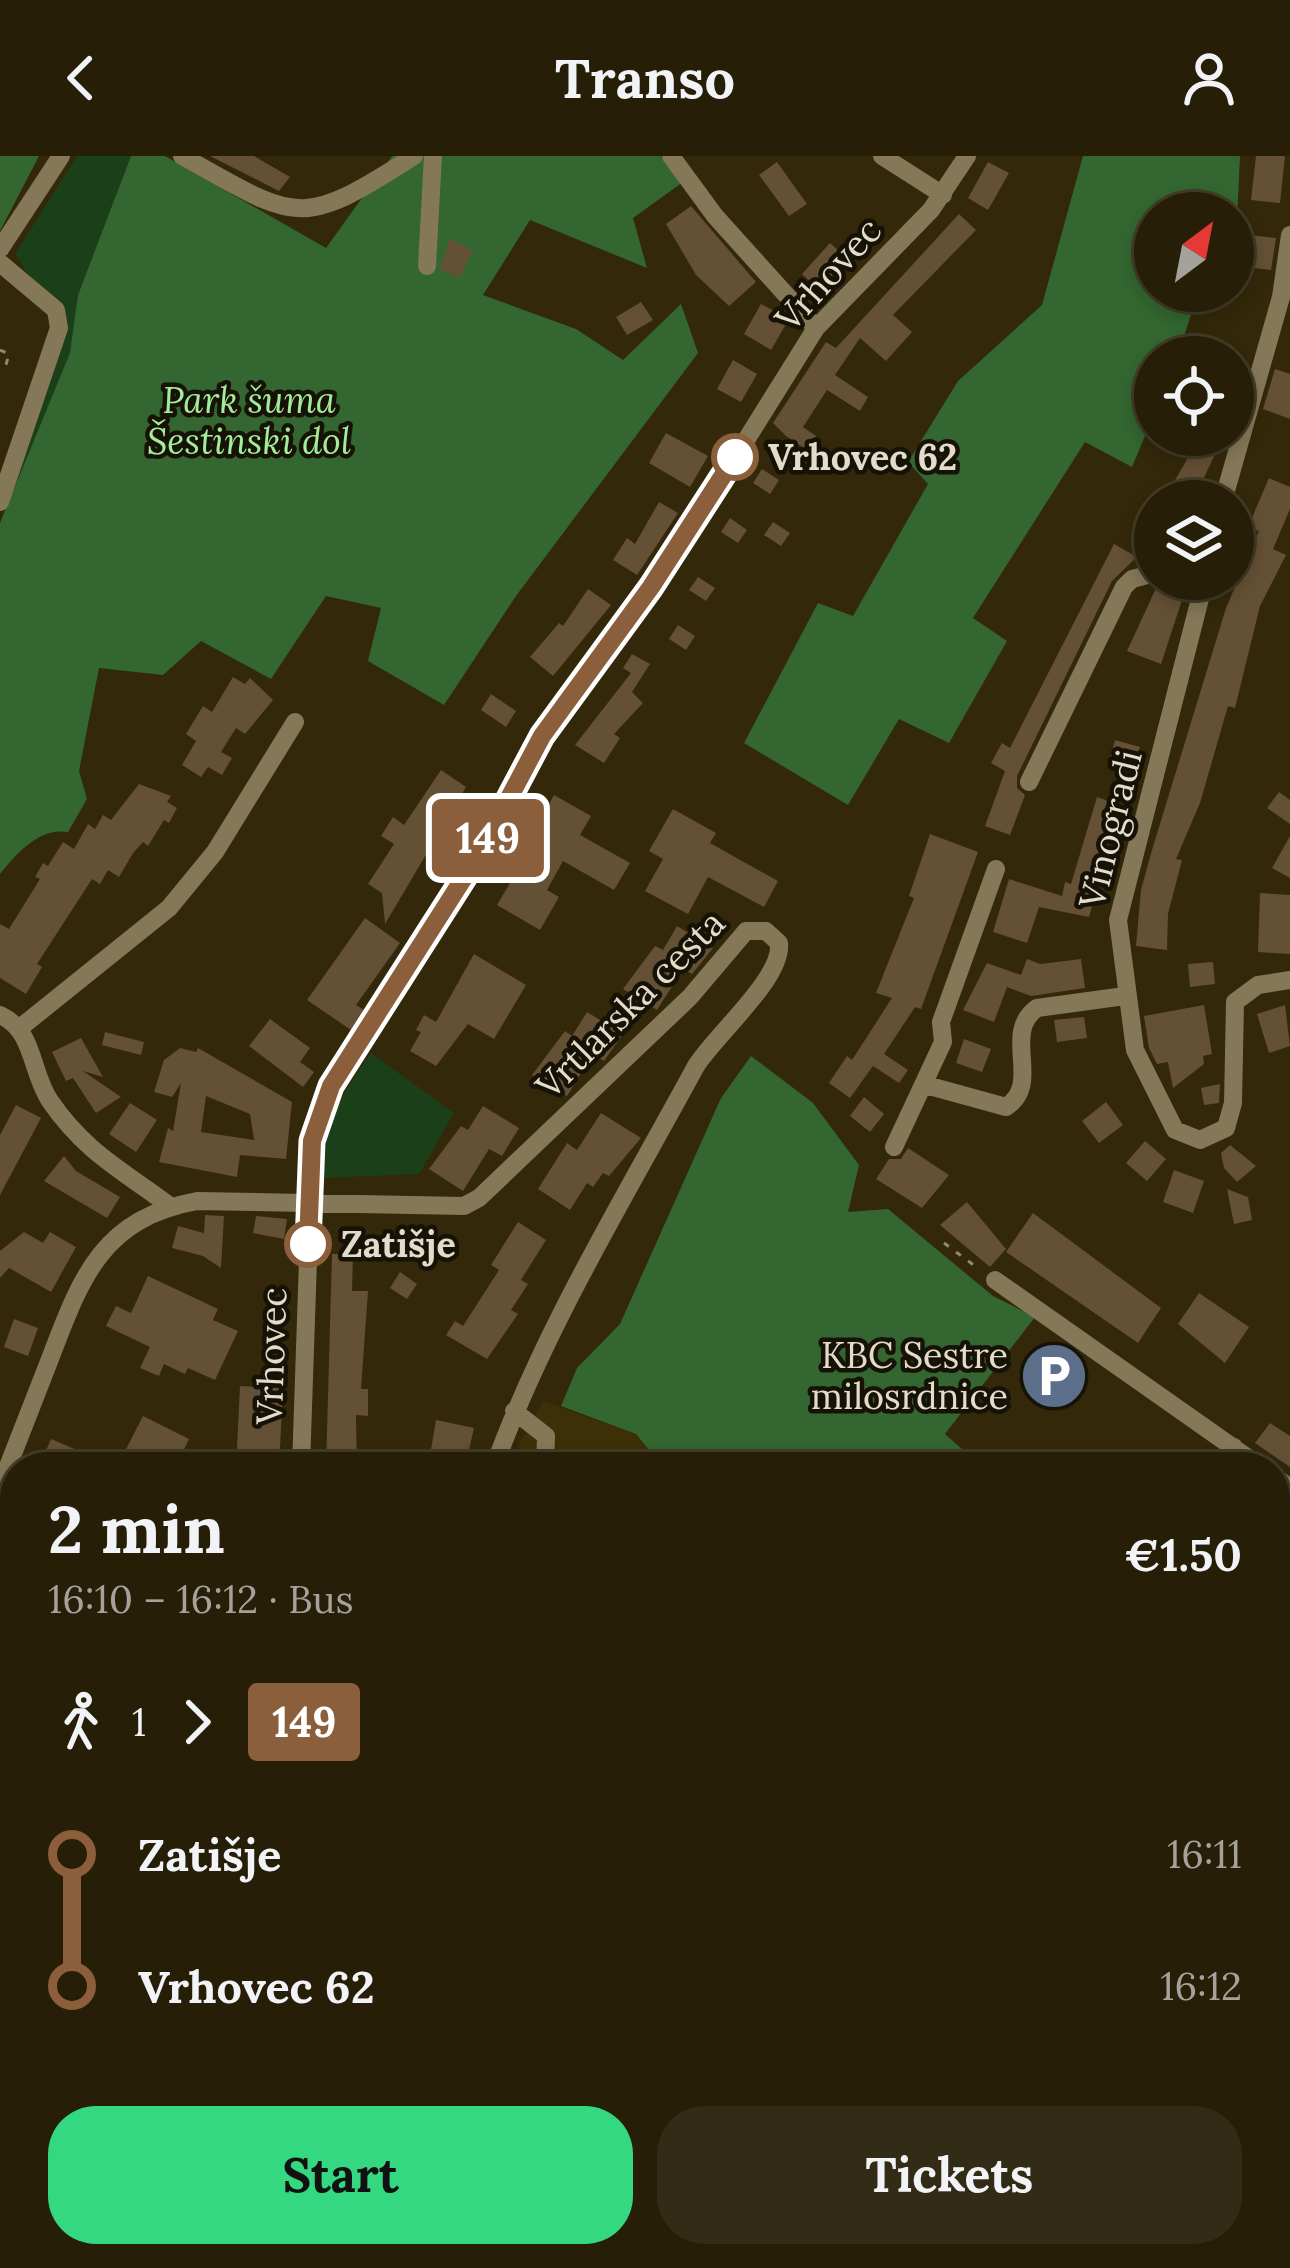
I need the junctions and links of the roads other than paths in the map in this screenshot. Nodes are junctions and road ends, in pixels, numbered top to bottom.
1 (61, 156) edge
2 (182, 156) edge
3 (414, 156) edge
4 (433, 156) edge
5 (671, 156) edge
6 (882, 156) edge
7 (967, 156) edge
8 (943, 195) junction
9 (1290, 236) edge
10 (0, 249) edge
11 (0, 262) edge
12 (427, 266) dead end
13 (816, 328) junction
14 (1229, 480) edge
15 (0, 502) edge
16 (1134, 578) edge
17 (1200, 600) edge
18 (295, 722) dead end
19 (1029, 782) dead end
20 (996, 868) dead end
21 (1290, 980) edge
22 (1125, 995) junction
23 (0, 1015) edge
24 (21, 1027) junction
25 (926, 1085) junction
26 (894, 1147) dead end
27 (170, 1206) junction
28 (310, 1207) junction
29 (995, 1280) road end
30 (514, 1411) junction
31 (1234, 1447) junction
32 (14, 1452) edge
33 (302, 1452) edge
34 (499, 1452) edge
35 (545, 1452) edge
36 (1230, 1452) edge
37 (1241, 1452) edge

1 - 10 street
2 - 3 street
4 - 12 street
5 - 13 street
6 - 8 street
7 - 8 street, Vrhovec
8 - 13 street, Vrhovec
9 - 14 street
11 - 15 street
13 - 28 street, Vrhovec
16 - 19 street
17 - 22 street, Vinogradi
18 - 24 street
20 - 25 street
21 - 22 street, Vinogradi
22 - 25 street
23 - 24 street
24 - 27 street
25 - 26 street
27 - 28 street
27 - 32 street
28 - 30 street, Vrtlarska cesta
28 - 33 street, Vrhovec
29 - 31 street
30 - 34 street, Vrtlarska cesta
30 - 35 street
31 - 36 street
31 - 37 street

